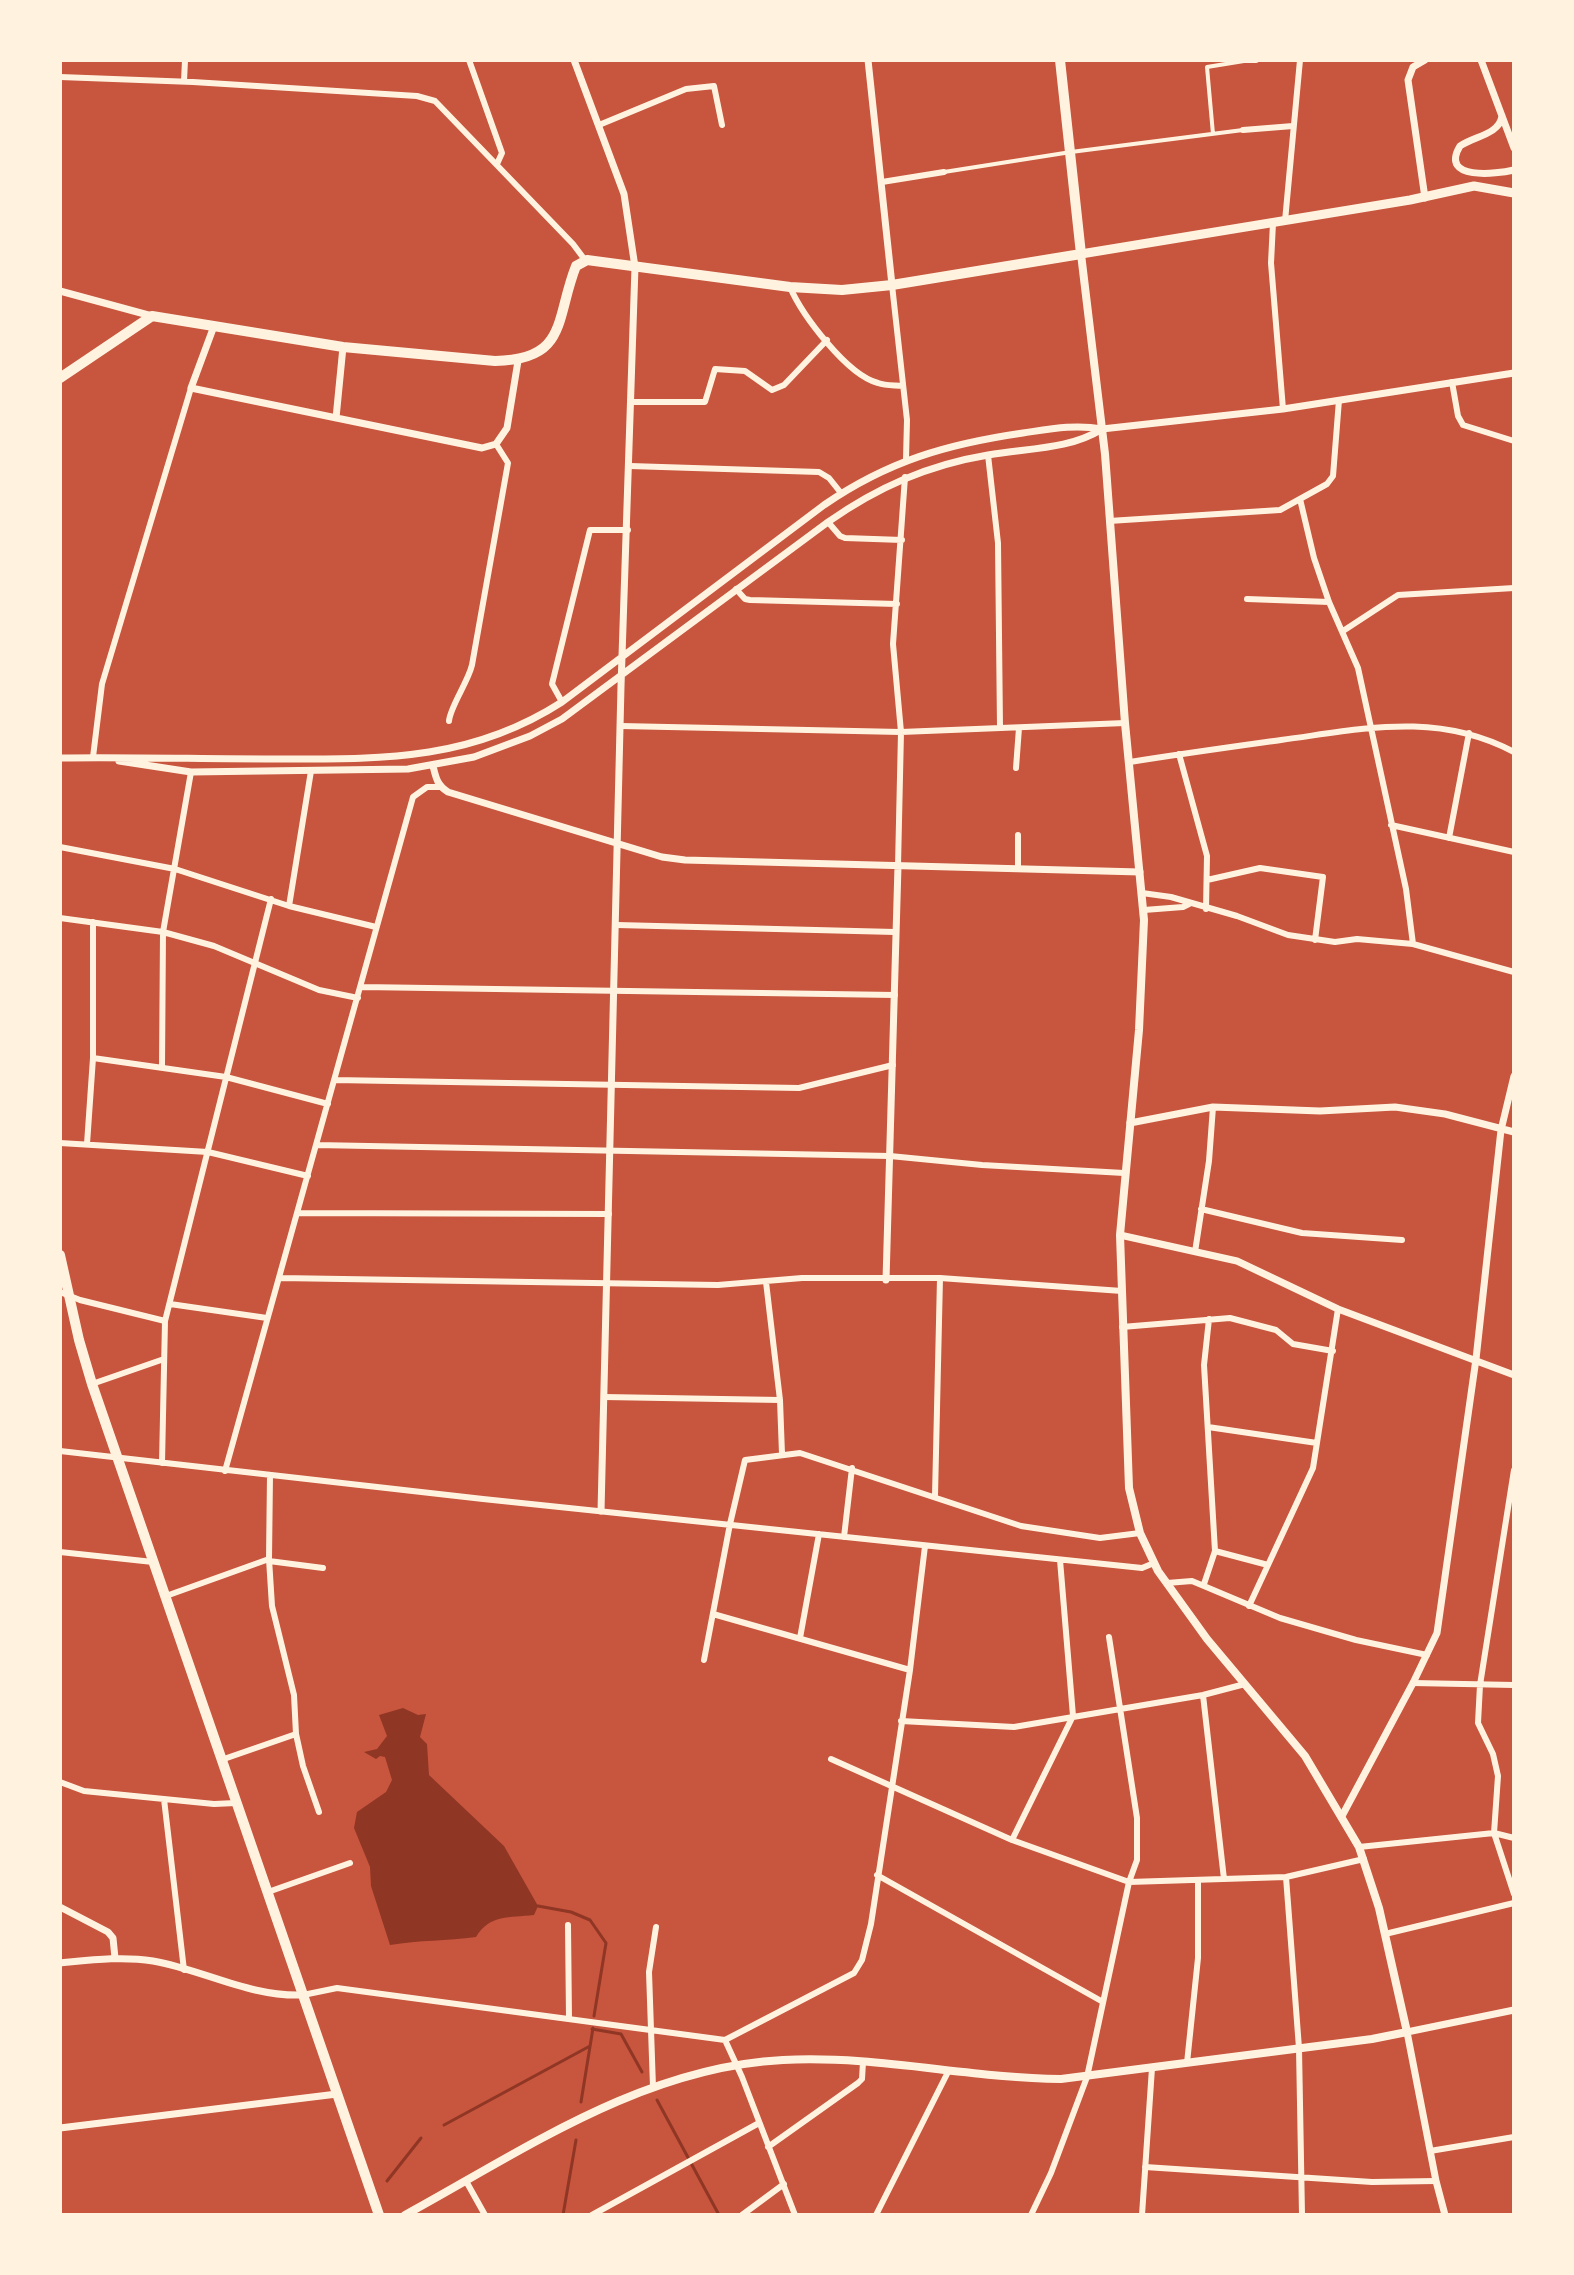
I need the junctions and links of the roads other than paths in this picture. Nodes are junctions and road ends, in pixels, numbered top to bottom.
1 (185, 60) edge
2 (469, 60) edge
3 (574, 60) edge
4 (868, 60) edge
5 (1060, 60) edge
6 (1244, 60) edge
7 (1256, 60) edge
8 (1300, 60) edge
9 (1425, 60) edge
10 (1481, 60) edge
11 (60, 77) edge
12 (184, 81) junction
13 (1502, 116) junction
14 (599, 125) junction
15 (722, 125) dead end
16 (1293, 126) junction
17 (1243, 130) joint
18 (1213, 134) junction
19 (1514, 148) edge
20 (1071, 152) junction
21 (497, 164) junction
22 (1514, 170) edge
23 (944, 172) joint
24 (1487, 175) junction
25 (882, 182) junction
26 (1485, 186) junction
27 (1514, 193) edge
28 (1425, 198) junction
29 (1285, 221) junction
30 (1273, 223) junction
31 (1081, 254) junction
32 (585, 260) junction
33 (635, 267) junction
34 (892, 285) junction
35 (790, 287) junction
36 (60, 291) edge
37 (152, 316) junction
38 (214, 326) junction
39 (827, 340) junction
40 (343, 347) junction
41 (518, 361) junction
42 (1514, 373) edge
43 (60, 378) edge
44 (1452, 382) junction
45 (903, 386) junction
46 (191, 388) junction
47 (1339, 400) junction
48 (631, 402) junction
49 (1283, 409) junction
50 (336, 418) junction
51 (1102, 429) junction
52 (1514, 441) edge
53 (496, 444) junction
54 (988, 455) junction
55 (906, 459) junction
56 (630, 466) junction
57 (905, 477) junction
58 (841, 493) junction
59 (1300, 499) junction
60 (1109, 521) junction
61 (828, 522) junction
62 (628, 530) junction
63 (902, 540) junction
64 (1514, 588) edge
65 (736, 589) junction
66 (1247, 599) dead end
67 (1329, 602) junction
68 (897, 604) junction
69 (1343, 631) junction
70 (623, 657) junction
71 (622, 673) junction
72 (562, 702) junction
73 (449, 721) dead end
74 (1125, 723) junction
75 (621, 726) junction
76 (1000, 728) junction
77 (1019, 728) junction
78 (1371, 728) junction
79 (901, 732) junction
80 (1469, 733) junction
81 (1514, 752) edge
82 (1179, 754) junction
83 (93, 757) junction
84 (60, 758) edge
85 (1130, 762) junction
86 (433, 766) junction
87 (1016, 768) dead end
88 (311, 771) junction
89 (191, 772) junction
90 (440, 787) junction
91 (1391, 825) junction
92 (1018, 835) dead end
93 (1449, 838) junction
94 (619, 843) junction
95 (60, 847) edge
96 (1514, 852) edge
97 (898, 866) junction
98 (175, 869) junction
99 (1018, 869) junction
100 (1140, 872) junction
101 (1207, 880) junction
102 (1142, 893) junction
103 (271, 899) junction
104 (1189, 904) junction
105 (289, 906) junction
106 (1206, 909) junction
107 (1144, 910) junction
108 (60, 918) edge
109 (93, 922) junction
110 (617, 925) junction
111 (376, 927) junction
112 (163, 932) junction
113 (895, 932) junction
114 (1315, 940) junction
115 (1413, 944) junction
116 (253, 964) junction
117 (1514, 972) edge
118 (362, 987) junction
119 (615, 992) junction
120 (895, 995) junction
121 (358, 998) junction
122 (93, 1058) junction
123 (893, 1065) junction
124 (162, 1067) junction
125 (1514, 1076) edge
126 (226, 1077) junction
127 (334, 1080) junction
128 (612, 1087) junction
129 (328, 1104) junction
130 (1213, 1107) junction
131 (1130, 1123) junction
132 (1501, 1130) junction
133 (1514, 1132) edge
134 (60, 1143) edge
135 (87, 1144) junction
136 (316, 1145) junction
137 (611, 1150) junction
138 (208, 1152) junction
139 (890, 1156) junction
140 (1124, 1173) junction
141 (308, 1176) junction
142 (1201, 1209) junction
143 (297, 1213) junction
144 (609, 1214) junction
145 (1120, 1235) junction
146 (1402, 1240) dead end
147 (1195, 1252) junction
148 (60, 1255) edge
149 (280, 1278) junction
150 (940, 1278) junction
151 (886, 1280) junction
152 (766, 1282) junction
153 (607, 1283) junction
154 (1122, 1291) junction
155 (64, 1293) edge
156 (170, 1304) junction
157 (1338, 1309) junction
158 (267, 1318) junction
159 (1209, 1319) junction
160 (165, 1321) junction
161 (1122, 1327) junction
162 (1333, 1351) junction
163 (164, 1359) junction
164 (1476, 1359) junction
165 (1514, 1375) edge
166 (92, 1384) junction
167 (604, 1397) junction
168 (780, 1400) junction
169 (1208, 1427) junction
170 (1317, 1443) junction
171 (60, 1451) edge
172 (782, 1454) junction
173 (119, 1458) junction
174 (162, 1463) junction
175 (852, 1468) junction
176 (1514, 1470) edge
177 (225, 1471) junction
178 (270, 1475) junction
179 (935, 1496) junction
180 (601, 1511) junction
181 (730, 1524) junction
182 (1140, 1533) junction
183 (819, 1534) junction
184 (844, 1537) junction
185 (925, 1546) junction
186 (1215, 1551) junction
187 (60, 1552) edge
188 (269, 1560) junction
189 (1060, 1560) junction
190 (153, 1562) junction
191 (1154, 1563) junction
192 (1268, 1565) junction
193 (323, 1568) dead end
194 (1167, 1583) junction
195 (1204, 1584) junction
196 (166, 1596) junction
197 (1249, 1606) junction
198 (713, 1614) junction
199 (1109, 1637) dead end
200 (800, 1638) junction
201 (1427, 1655) junction
202 (704, 1660) dead end
203 (910, 1670) junction
204 (1413, 1683) junction
205 (1245, 1684) junction
206 (1480, 1685) junction
207 (1514, 1685) edge
208 (1203, 1695) junction
209 (1121, 1709) junction
210 (1073, 1716) junction
211 (901, 1721) junction
212 (296, 1734) junction
213 (831, 1759) dead end
214 (221, 1760) junction
215 (60, 1782) edge
216 (890, 1785) junction
217 (164, 1799) junction
218 (236, 1803) junction
219 (319, 1812) dead end
220 (1342, 1816) junction
221 (1494, 1833) junction
222 (1514, 1838) edge
223 (1012, 1840) junction
224 (1359, 1847) junction
225 (1364, 1859) junction
226 (350, 1863) dead end
227 (877, 1875) junction
228 (1286, 1877) junction
229 (1224, 1879) junction
230 (1198, 1880) junction
231 (1129, 1882) junction
232 (268, 1892) junction
233 (1514, 1894) edge
234 (1514, 1903) edge
235 (60, 1907) edge
236 (568, 1925) dead end
237 (656, 1927) dead end
238 (1385, 1934) junction
239 (115, 1958) junction
240 (60, 1963) edge
241 (184, 1970) junction
242 (303, 1995) junction
243 (1103, 2002) junction
244 (1514, 2010) edge
245 (569, 2019) junction
246 (651, 2030) junction
247 (1407, 2032) junction
248 (725, 2040) junction
249 (1299, 2048) junction
250 (863, 2062) junction
251 (1187, 2063) junction
252 (737, 2066) junction
253 (1152, 2068) junction
254 (948, 2072) junction
255 (1087, 2077) junction
256 (653, 2087) junction
257 (337, 2094) junction
258 (759, 2123) junction
259 (60, 2128) edge
260 (1514, 2137) edge
261 (768, 2147) junction
262 (1430, 2151) junction
263 (1145, 2167) junction
264 (1303, 2179) junction
265 (466, 2181) junction
266 (1436, 2181) junction
267 (784, 2184) junction
268 (379, 2215) edge
269 (405, 2215) edge
270 (485, 2215) edge
271 (592, 2215) edge
272 (742, 2215) edge
273 (795, 2215) edge
274 (876, 2215) edge
275 (1031, 2215) edge
276 (1142, 2215) edge
277 (1302, 2215) edge
278 (1445, 2215) edge

1 - 12 street
2 - 21 street
3 - 14 street
4 - 25 street
5 - 20 highway
6 - 7 street
6 - 18 street
8 - 16 street
9 - 28 street
10 - 13 street
11 - 12 street
12 - 21 street
13 - 19 street
13 - 24 street
14 - 15 street
14 - 33 street
16 - 17 street
16 - 29 street
17 - 18 street
18 - 20 street
20 - 23 street
20 - 31 highway
21 - 32 street
22 - 24 street
23 - 25 street
24 - 26 street
25 - 34 street
26 - 27 main road
26 - 28 main road
28 - 29 main road
29 - 30 main road
30 - 31 main road
30 - 49 street
31 - 34 highway
31 - 51 main road
32 - 33 highway
32 - 41 highway
33 - 35 highway
33 - 48 street
34 - 35 highway
34 - 45 street
35 - 39 street
36 - 37 street
37 - 38 highway
37 - 43 highway
38 - 40 highway
38 - 46 street
39 - 45 street
39 - 48 street
40 - 41 highway
40 - 50 street
41 - 53 street
42 - 44 street
44 - 47 street
44 - 52 street
45 - 55 street
46 - 50 street
46 - 83 street
47 - 49 street
47 - 59 street
48 - 56 street
49 - 51 street
50 - 53 street
51 - 54 street
51 - 55 street
51 - 60 main road
53 - 73 street
54 - 57 street
54 - 76 street
55 - 58 street
56 - 58 street
56 - 62 street
57 - 61 street
57 - 63 street
58 - 70 street
59 - 60 street
59 - 67 street
60 - 74 main road
61 - 63 street
61 - 65 street
62 - 70 street
62 - 72 street
63 - 68 street
64 - 69 street
65 - 68 street
65 - 71 street
66 - 67 street
67 - 69 street
68 - 79 street
69 - 78 street
70 - 71 street
70 - 72 street
71 - 75 street
71 - 86 street
72 - 83 street
74 - 77 street
74 - 85 main road
75 - 79 street
75 - 94 street
76 - 77 street
76 - 79 street
77 - 87 street
78 - 80 street
78 - 82 street
78 - 91 street
79 - 97 street
80 - 81 street
80 - 93 street
82 - 85 street
82 - 101 street
83 - 84 street
83 - 89 street
85 - 100 main road
86 - 88 street
86 - 90 street
88 - 89 street
88 - 105 street
89 - 98 street
90 - 94 street
90 - 111 street
91 - 93 street
91 - 115 street
92 - 99 street
93 - 96 street
94 - 97 street
94 - 110 street
95 - 98 street
97 - 99 street
97 - 113 street
98 - 103 street
98 - 112 street
99 - 100 street
100 - 102 main road
101 - 106 street
101 - 114 street
102 - 104 street
102 - 107 main road
103 - 105 street
103 - 116 street
104 - 106 street
104 - 107 street
105 - 111 street
106 - 114 street
107 - 131 main road
108 - 109 street
109 - 112 street
109 - 122 street
110 - 113 street
110 - 119 street
111 - 118 street
112 - 116 street
112 - 124 street
113 - 120 street
114 - 115 street
115 - 117 street
116 - 121 street
116 - 126 street
118 - 119 street
118 - 121 street
119 - 120 street
119 - 128 street
120 - 123 street
121 - 127 street
122 - 124 street
122 - 135 street
123 - 128 street
123 - 139 street
124 - 126 street
125 - 132 street
126 - 129 street
126 - 138 street
127 - 128 street
127 - 129 street
128 - 137 street
129 - 136 street
130 - 131 street
130 - 132 street
130 - 142 street
131 - 140 main road
132 - 133 street
132 - 164 street
134 - 135 street
135 - 138 street
136 - 137 street
136 - 141 street
137 - 139 street
137 - 144 street
138 - 141 street
138 - 156 street
139 - 140 street
139 - 151 street
140 - 145 main road
141 - 143 street
142 - 146 street
142 - 147 street
143 - 144 street
143 - 149 street
144 - 153 street
145 - 147 street
145 - 154 main road
147 - 157 street
148 - 155 highway
149 - 153 street
149 - 158 street
150 - 151 street
150 - 154 street
150 - 179 street
151 - 152 street
152 - 153 street
152 - 168 street
153 - 167 street
154 - 161 main road
155 - 160 street
155 - 166 highway
156 - 158 street
156 - 160 street
157 - 162 street
157 - 164 street
158 - 177 street
159 - 161 street
159 - 162 street
159 - 169 street
160 - 163 street
161 - 182 main road
162 - 170 street
163 - 166 street
163 - 174 street
164 - 165 street
164 - 201 street
166 - 173 highway
167 - 168 street
167 - 180 street
168 - 172 street
169 - 170 street
169 - 186 street
170 - 192 street
171 - 173 street
172 - 175 street
172 - 181 street
173 - 174 street
173 - 190 highway
174 - 177 street
175 - 179 street
175 - 184 street
176 - 206 street
177 - 178 street
178 - 180 street
178 - 188 street
179 - 182 street
180 - 181 street
181 - 183 street
181 - 198 street
182 - 191 main road
183 - 184 street
183 - 200 street
184 - 185 street
185 - 189 street
185 - 203 street
186 - 192 street
186 - 195 street
187 - 190 street
188 - 193 street
188 - 196 street
188 - 212 street
189 - 191 street
189 - 210 street
190 - 196 highway
191 - 194 main road
192 - 197 street
194 - 195 street
194 - 205 main road
195 - 197 street
196 - 214 highway
197 - 201 street
198 - 200 street
198 - 202 street
199 - 209 street
200 - 203 street
201 - 204 street
203 - 211 street
204 - 206 street
204 - 220 street
205 - 208 street
205 - 220 main road
206 - 207 street
206 - 221 street
208 - 209 street
208 - 229 street
209 - 210 street
209 - 231 street
210 - 211 street
210 - 223 street
211 - 216 street
212 - 214 street
212 - 219 street
213 - 216 street
214 - 218 highway
215 - 217 street
216 - 223 street
216 - 227 street
217 - 218 street
217 - 241 street
218 - 232 highway
220 - 224 main road
221 - 222 street
221 - 224 street
221 - 233 street
223 - 231 street
224 - 225 main road
225 - 228 street
225 - 238 main road
226 - 232 street
227 - 243 street
227 - 248 street
228 - 229 street
228 - 249 street
229 - 230 street
230 - 231 street
230 - 251 street
231 - 243 street
232 - 242 highway
234 - 238 street
235 - 239 street
236 - 245 street
237 - 246 street
238 - 247 main road
239 - 240 street
239 - 241 street
241 - 242 street
242 - 245 street
242 - 257 highway
243 - 255 street
244 - 247 street
245 - 246 street
246 - 248 street
246 - 256 street
247 - 249 main road
247 - 262 street
248 - 252 street
249 - 251 main road
249 - 264 street
250 - 252 main road
250 - 254 main road
250 - 261 street
251 - 253 main road
252 - 256 main road
252 - 258 street
253 - 255 main road
253 - 263 street
254 - 255 main road
254 - 274 street
255 - 275 street
256 - 265 main road
257 - 259 street
257 - 268 highway
258 - 261 street
258 - 271 street
260 - 262 street
261 - 267 street
262 - 266 street
263 - 264 street
263 - 276 street
264 - 266 street
264 - 277 street
265 - 269 main road
265 - 270 street
266 - 278 street
267 - 272 street
267 - 273 street

